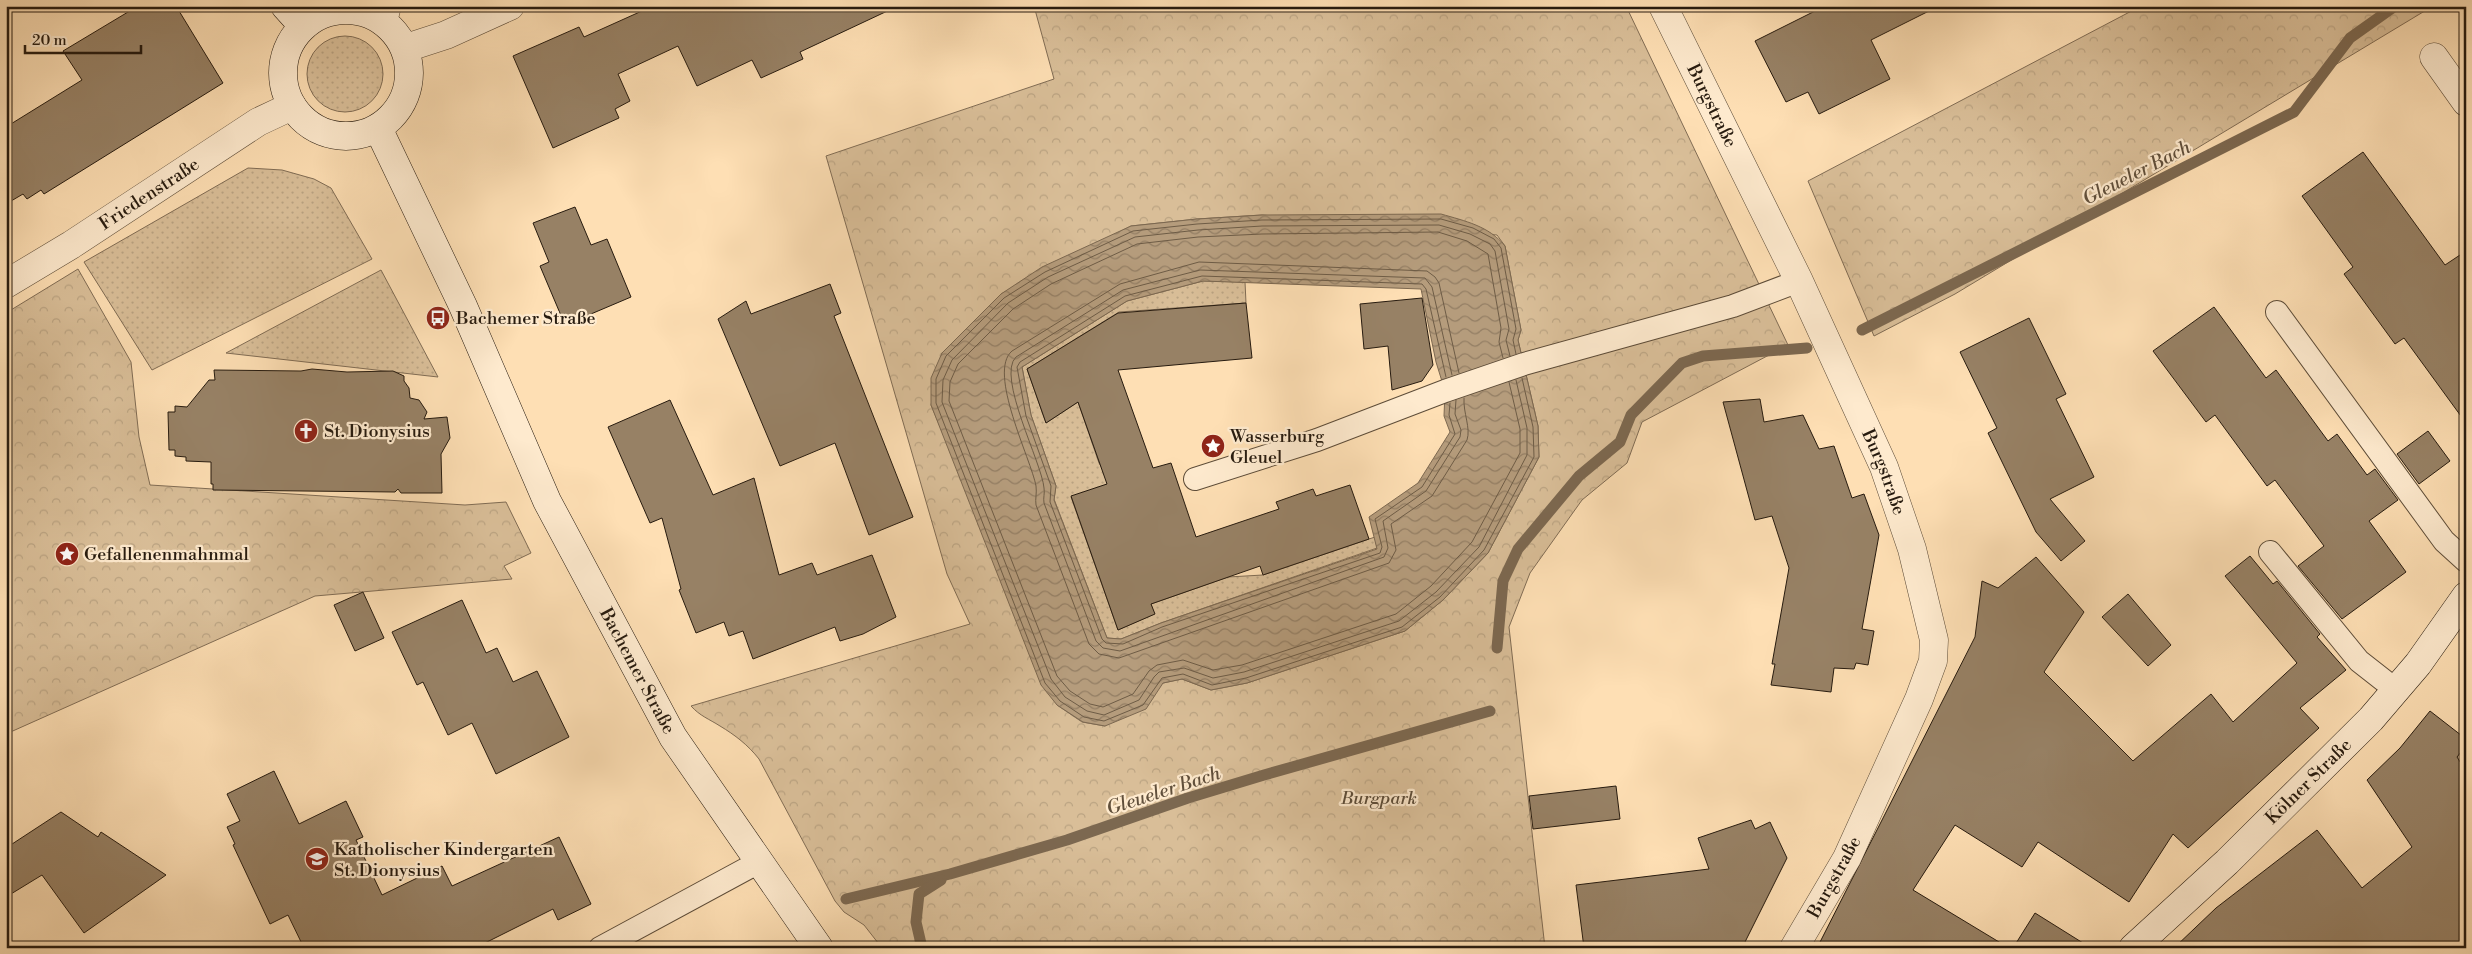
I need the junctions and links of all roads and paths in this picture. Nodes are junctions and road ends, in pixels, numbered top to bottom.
1 (285, 6) edge
2 (510, 6) edge
3 (1663, 6) edge
4 (385, 14) edge
5 (303, 26) junction
6 (406, 48) junction
7 (2434, 57) dead end
8 (2466, 102) edge
9 (292, 106) junction
10 (378, 128) junction
11 (1799, 281) junction
12 (6, 284) edge
13 (2277, 312) dead end
14 (1195, 479) dead end
15 (2270, 552) dead end
16 (2466, 561) edge
17 (2466, 596) edge
18 (2396, 690) junction
19 (759, 862) junction
20 (600, 948) edge
21 (819, 948) edge
22 (1794, 948) edge
23 (2133, 948) edge

1 - 5 street
2 - 6 street
3 - 11 street, Burgstraße
4 - 5 street
4 - 6 street
5 - 9 street
6 - 10 street
7 - 8 street
9 - 10 street
9 - 12 street, Friedenstraße
10 - 19 street, Bachemer Straße
11 - 14 lane
11 - 22 street, Burgstraße
13 - 16 lane
15 - 18 lane
17 - 18 street, Kölner Straße
18 - 23 street, Kölner Straße
19 - 20 lane
19 - 21 street, Bachemer Straße

